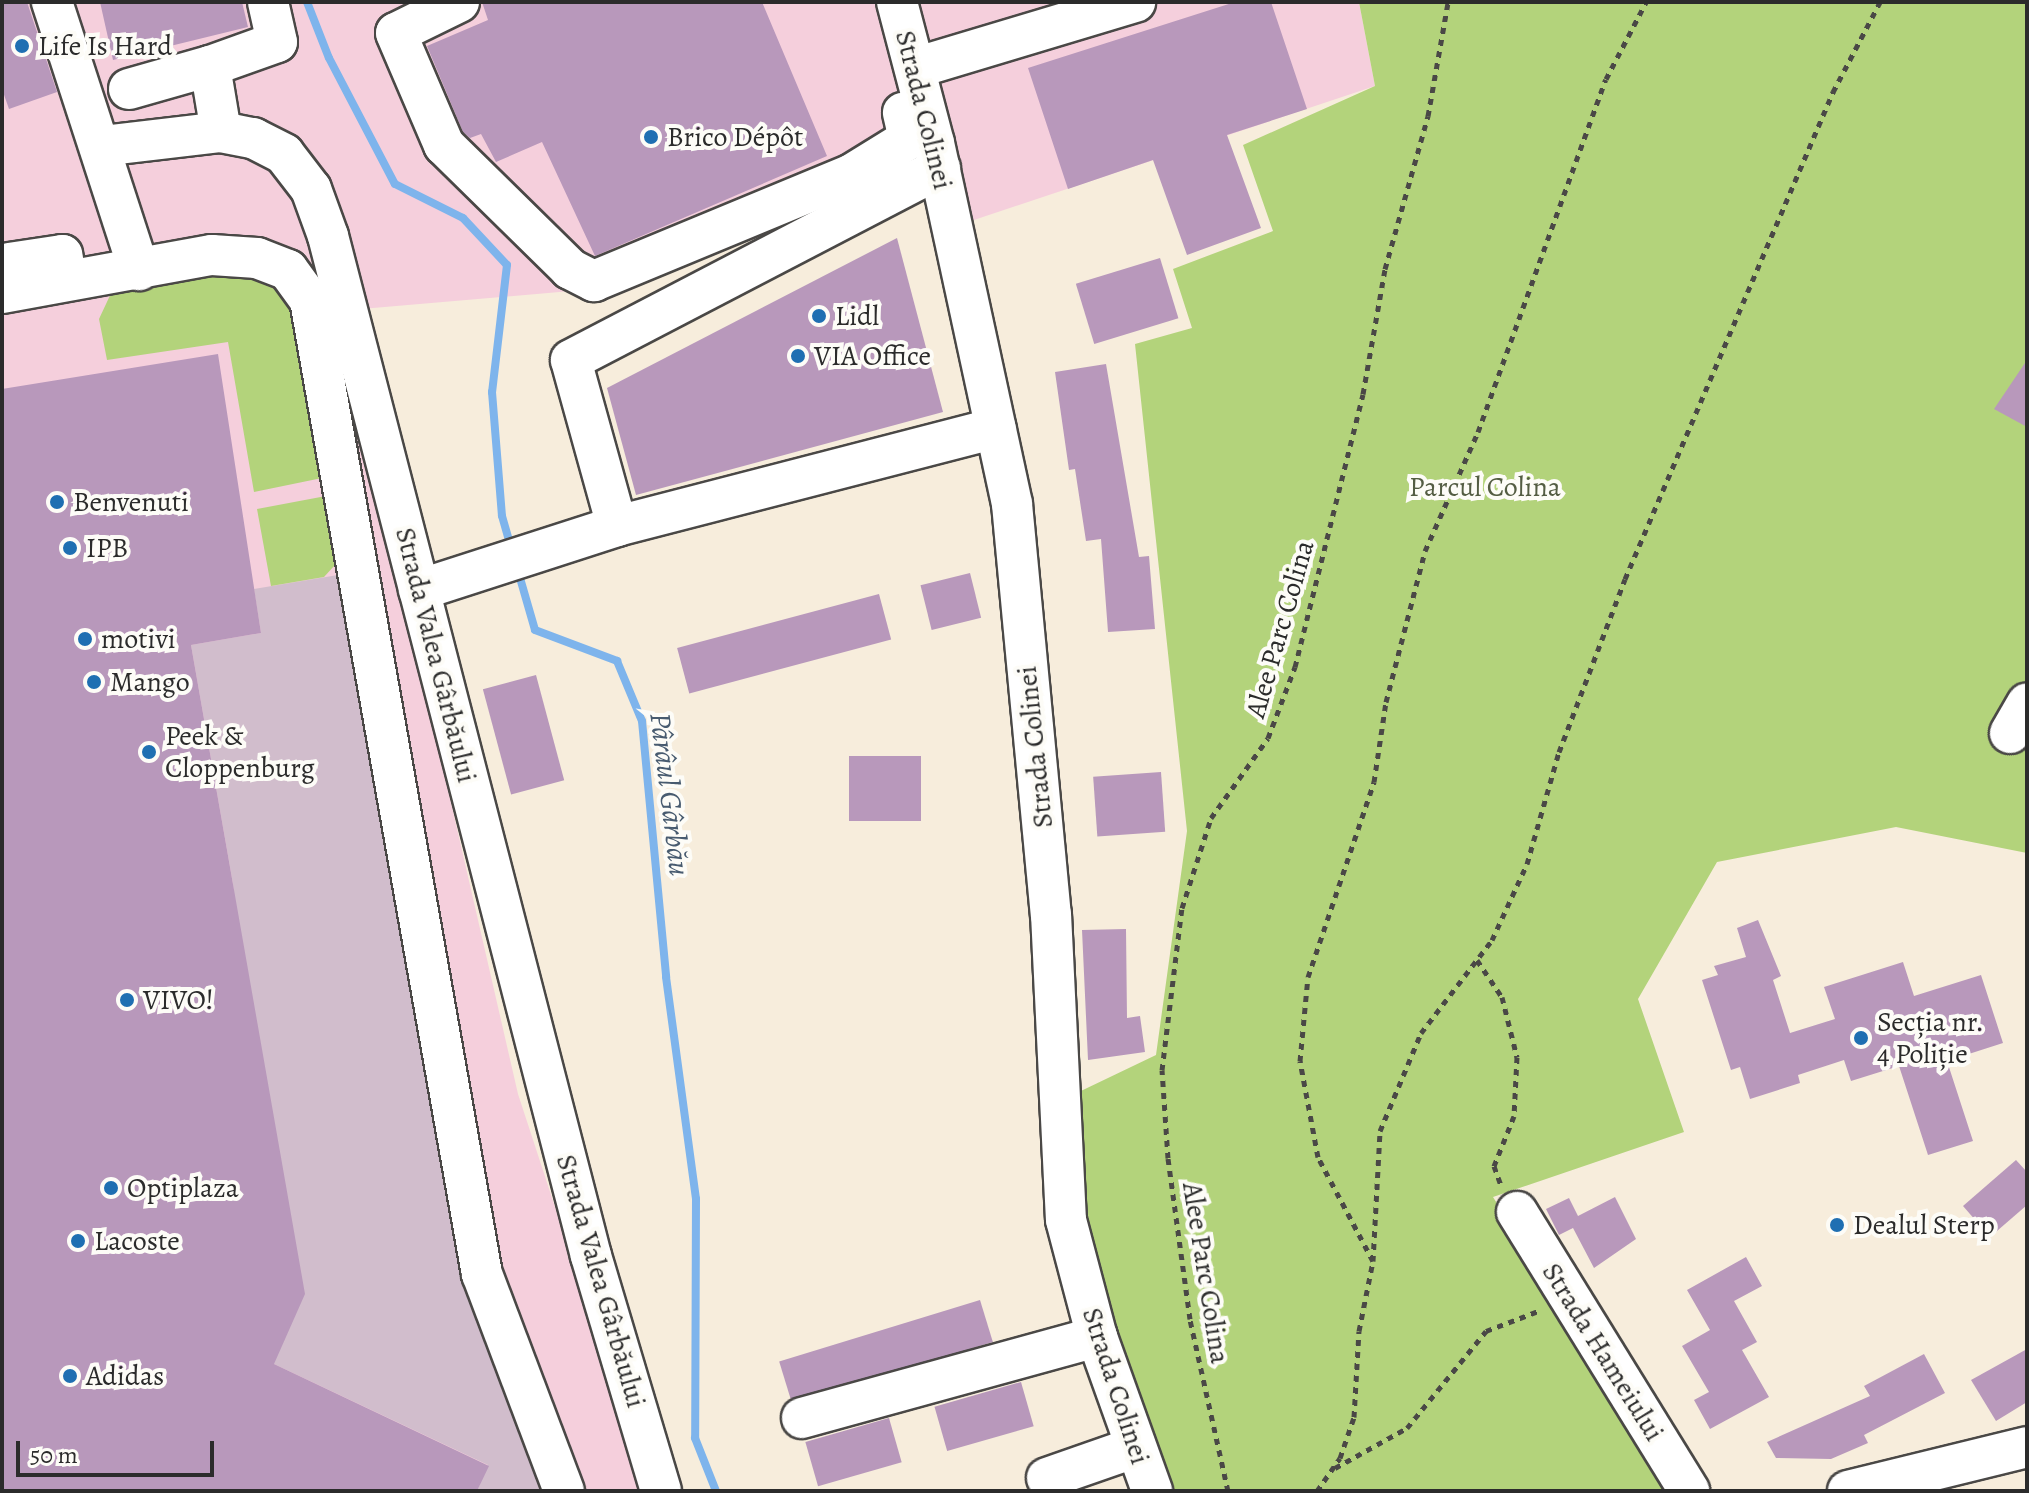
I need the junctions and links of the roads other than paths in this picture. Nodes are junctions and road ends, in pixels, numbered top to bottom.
1 (52, 2) edge
2 (268, 2) edge
3 (459, 2) edge
4 (897, 2) edge
5 (1135, 2) edge
6 (210, 66) junction
7 (915, 68) junction
8 (129, 89) dead end
9 (903, 113) dead end
10 (221, 132) junction
11 (102, 146) junction
12 (940, 168) junction
13 (139, 270) junction
14 (6, 278) edge
15 (996, 428) junction
16 (617, 526) junction
17 (419, 590) junction
18 (1517, 1212) road end
19 (1097, 1337) junction
20 (802, 1418) dead end
21 (1136, 1447) junction
22 (2027, 1447) edge
23 (1047, 1478) dead end
24 (564, 1491) edge
25 (661, 1491) edge
26 (1152, 1491) edge
27 (1689, 1491) edge
28 (1848, 1491) edge

1 - 11 street
2 - 6 street
3 - 9 street
4 - 7 street, Strada Colinei
5 - 7 street
6 - 8 street
6 - 10 street
7 - 12 street, Strada Colinei
10 - 11 street, Strada Valea Gârbăului
10 - 17 street, Strada Valea Gârbăului
11 - 13 street
12 - 15 street, Strada Colinei
12 - 16 street
13 - 14 street
13 - 24 street
15 - 16 street
15 - 19 street, Strada Colinei
16 - 17 street
17 - 25 street, Strada Valea Gârbăului
18 - 27 street, Strada Hameiului
19 - 20 street
19 - 21 street, Strada Colinei
21 - 23 street
21 - 26 street, Strada Colinei
22 - 28 street

